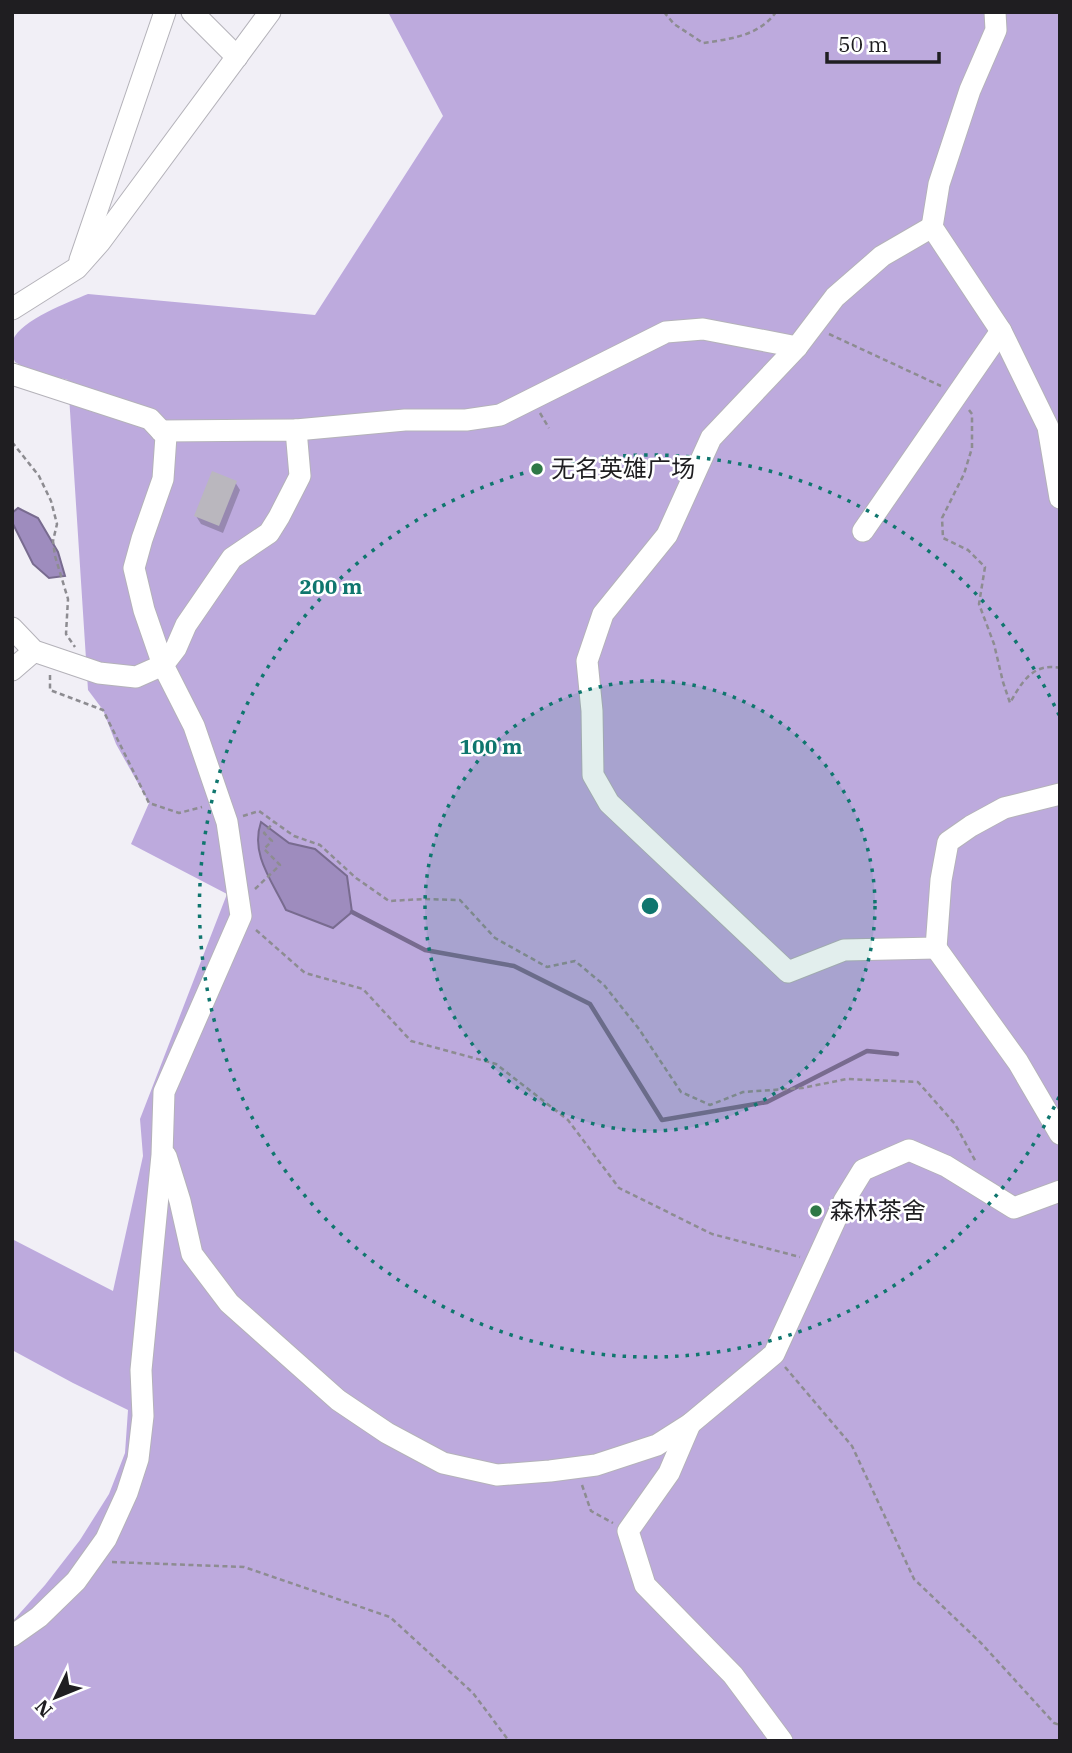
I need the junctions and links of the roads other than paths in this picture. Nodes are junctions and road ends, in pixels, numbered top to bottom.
1 (165, 12) edge
2 (192, 12) edge
3 (270, 12) edge
4 (995, 12) edge
5 (237, 57) junction
6 (932, 227) junction
7 (77, 268) junction
8 (12, 309) edge
9 (1001, 331) junction
10 (797, 346) junction
11 (12, 374) edge
12 (296, 430) junction
13 (161, 431) junction
14 (1060, 498) edge
15 (863, 531) dead end
16 (12, 628) edge
17 (41, 654) junction
18 (163, 665) junction
19 (12, 670) edge
20 (1060, 794) edge
21 (936, 948) junction
22 (1060, 1134) edge
23 (162, 1145) junction
24 (1060, 1191) edge
25 (690, 1424) junction
26 (12, 1636) edge
27 (782, 1741) edge

1 - 7 lane
2 - 5 lane
3 - 5 lane
4 - 6 lane
5 - 7 lane
6 - 9 lane
6 - 10 lane
7 - 8 lane
9 - 14 lane
9 - 15 lane
10 - 12 lane
10 - 21 lane
11 - 13 lane
12 - 13 lane
12 - 18 lane
13 - 18 lane
16 - 17 lane
17 - 18 lane
17 - 19 lane
18 - 23 lane
20 - 21 lane
21 - 22 lane
23 - 25 lane
23 - 26 lane
24 - 25 lane
25 - 27 lane

